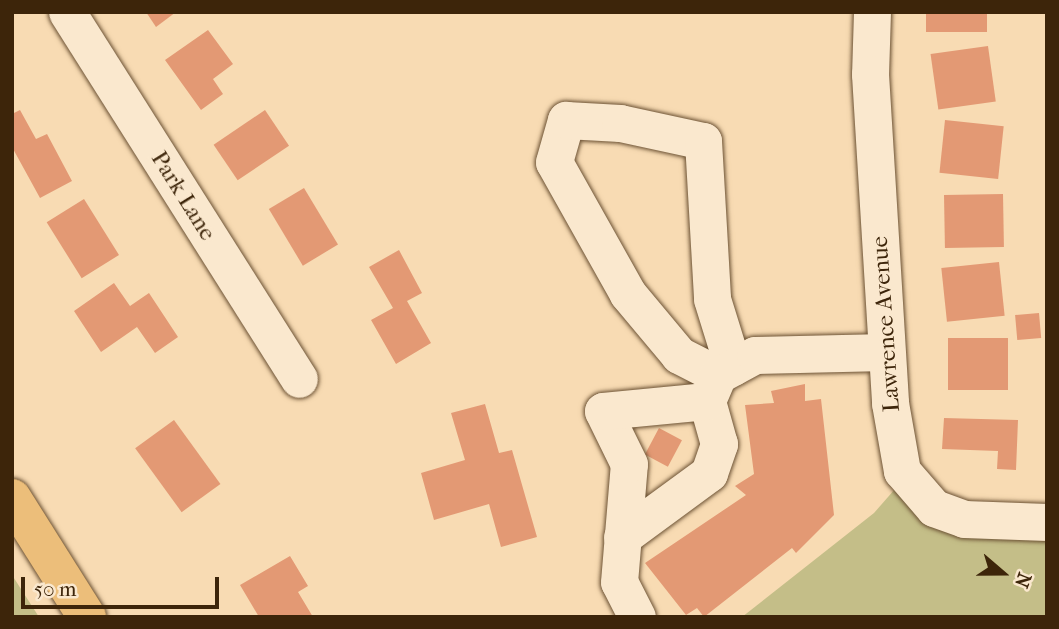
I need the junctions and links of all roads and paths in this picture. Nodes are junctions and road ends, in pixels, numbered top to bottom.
1 (67, 12) edge
2 (872, 12) edge
3 (887, 352) junction
4 (299, 379) dead end
5 (719, 381) junction
6 (12, 498) edge
7 (1047, 522) edge
8 (622, 537) junction
9 (87, 617) edge
10 (636, 617) edge

1 - 4 street, Park Lane
2 - 3 street, Lawrence Avenue
3 - 5 street
3 - 7 street, Lawrence Avenue
5 - 5 street
5 - 8 street
5 - 8 street
6 - 9 main road
8 - 10 street

